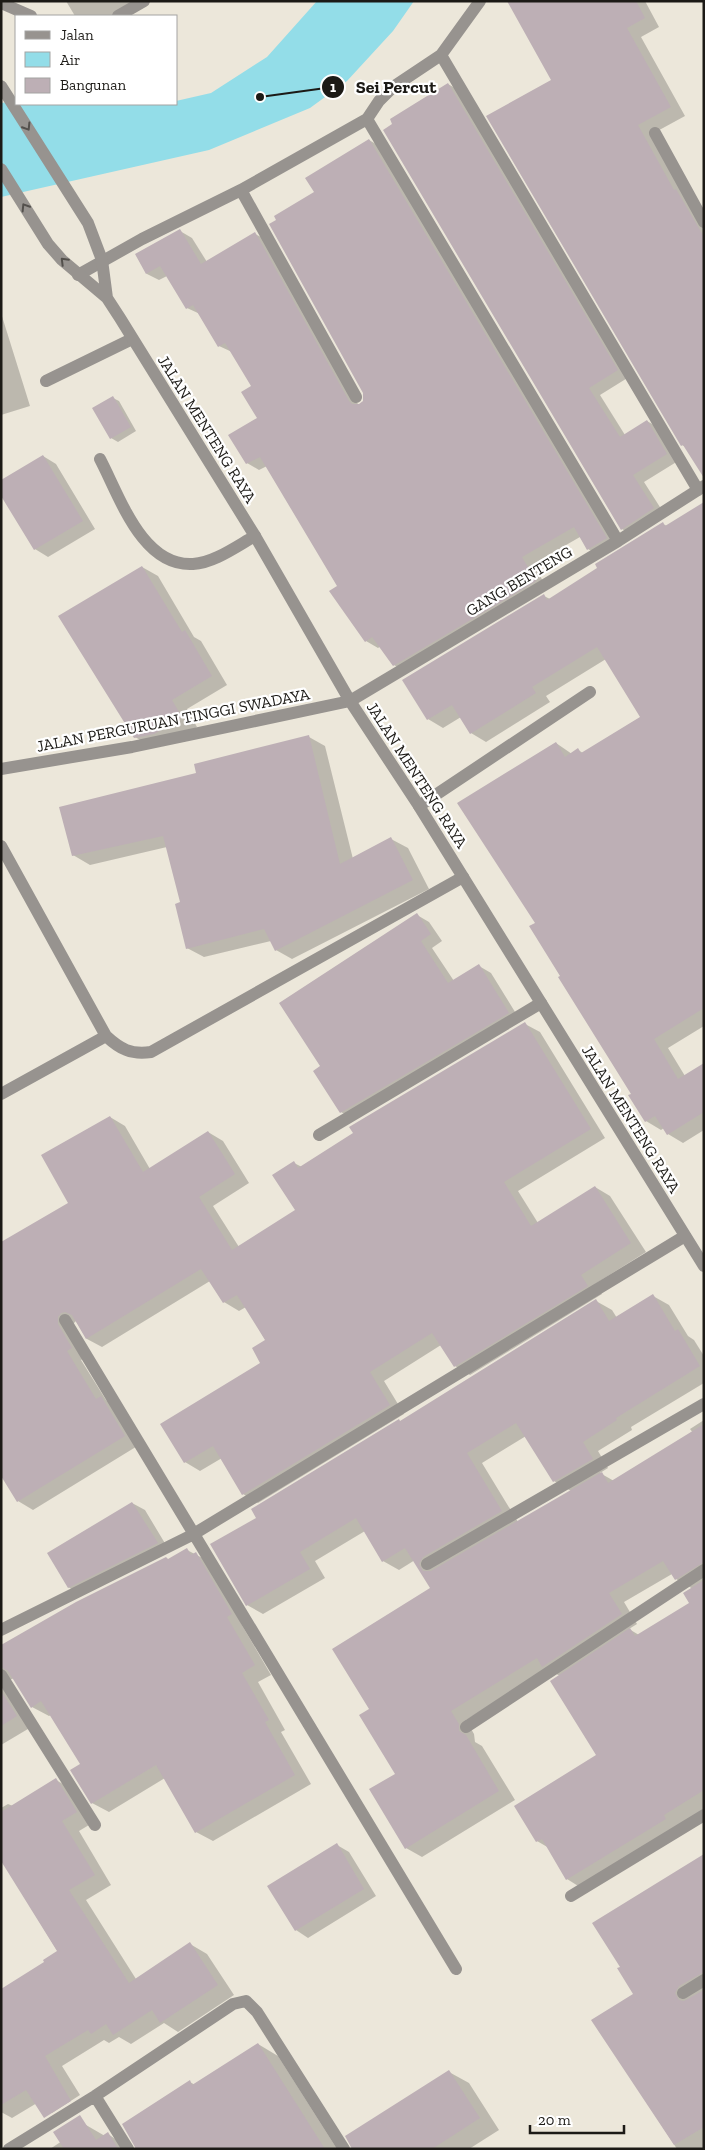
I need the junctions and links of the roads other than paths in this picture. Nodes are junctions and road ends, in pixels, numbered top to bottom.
1 (144, 1) edge
2 (480, 1) edge
3 (1, 3) edge
4 (29, 15) edge
5 (120, 15) edge
6 (441, 55) junction
7 (1, 86) edge
8 (367, 119) junction
9 (655, 132) dead end
10 (1, 169) edge
11 (241, 190) junction
12 (704, 222) edge
13 (102, 260) junction
14 (78, 274) junction
15 (107, 298) junction
16 (132, 339) junction
17 (46, 381) dead end
18 (356, 398) dead end
19 (100, 459) dead end
20 (701, 488) edge
21 (255, 536) junction
22 (618, 541) junction
23 (590, 692) dead end
24 (350, 701) junction
25 (1, 769) edge
26 (419, 806) junction
27 (1, 846) edge
28 (463, 877) junction
29 (541, 1002) junction
30 (106, 1036) junction
31 (1, 1094) edge
32 (319, 1135) dead end
33 (685, 1236) junction
34 (704, 1266) edge
35 (65, 1320) dead end
36 (704, 1404) edge
37 (192, 1535) junction
38 (427, 1564) dead end
39 (704, 1570) edge
40 (1, 1630) edge
41 (1, 1674) edge
42 (466, 1727) dead end
43 (704, 1815) edge
44 (96, 1825) dead end
45 (570, 1896) dead end
46 (456, 1969) dead end
47 (704, 1980) edge
48 (683, 1993) dead end
49 (95, 2096) junction
50 (9, 2149) edge
51 (128, 2149) edge
52 (344, 2149) edge

1 - 5 street
2 - 6 street
3 - 4 street
6 - 8 street
6 - 20 street
7 -> 13 street, JALAN MENTENG RAYA
8 - 11 street
8 - 22 street
9 - 12 street
14 -> 10 street, JALAN MENTENG RAYA
11 - 13 street
11 - 18 street
13 - 14 street
13 - 15 street, JALAN MENTENG RAYA
14 - 15 street, JALAN MENTENG RAYA
15 - 16 street, JALAN MENTENG RAYA
16 - 17 street
16 - 21 street, JALAN MENTENG RAYA
19 - 21 street
20 - 22 street, GANG BENTENG
21 - 24 street, JALAN MENTENG RAYA
22 - 24 street, GANG BENTENG
23 - 26 street
24 - 25 street, JALAN PERGURUAN TINGGI SWADAYA
24 - 26 street, JALAN MENTENG RAYA
26 - 28 street, JALAN MENTENG RAYA
27 - 30 street
28 - 29 street, JALAN MENTENG RAYA
28 - 30 street
29 - 32 street
29 - 33 street, JALAN MENTENG RAYA
30 - 31 street
33 - 34 street, JALAN MENTENG RAYA
33 - 37 street
35 - 37 street
36 - 38 street
37 - 40 street
37 - 46 street
39 - 42 street
41 - 44 street
43 - 45 street
47 - 48 street
49 - 50 street
49 - 51 street
49 - 52 street

